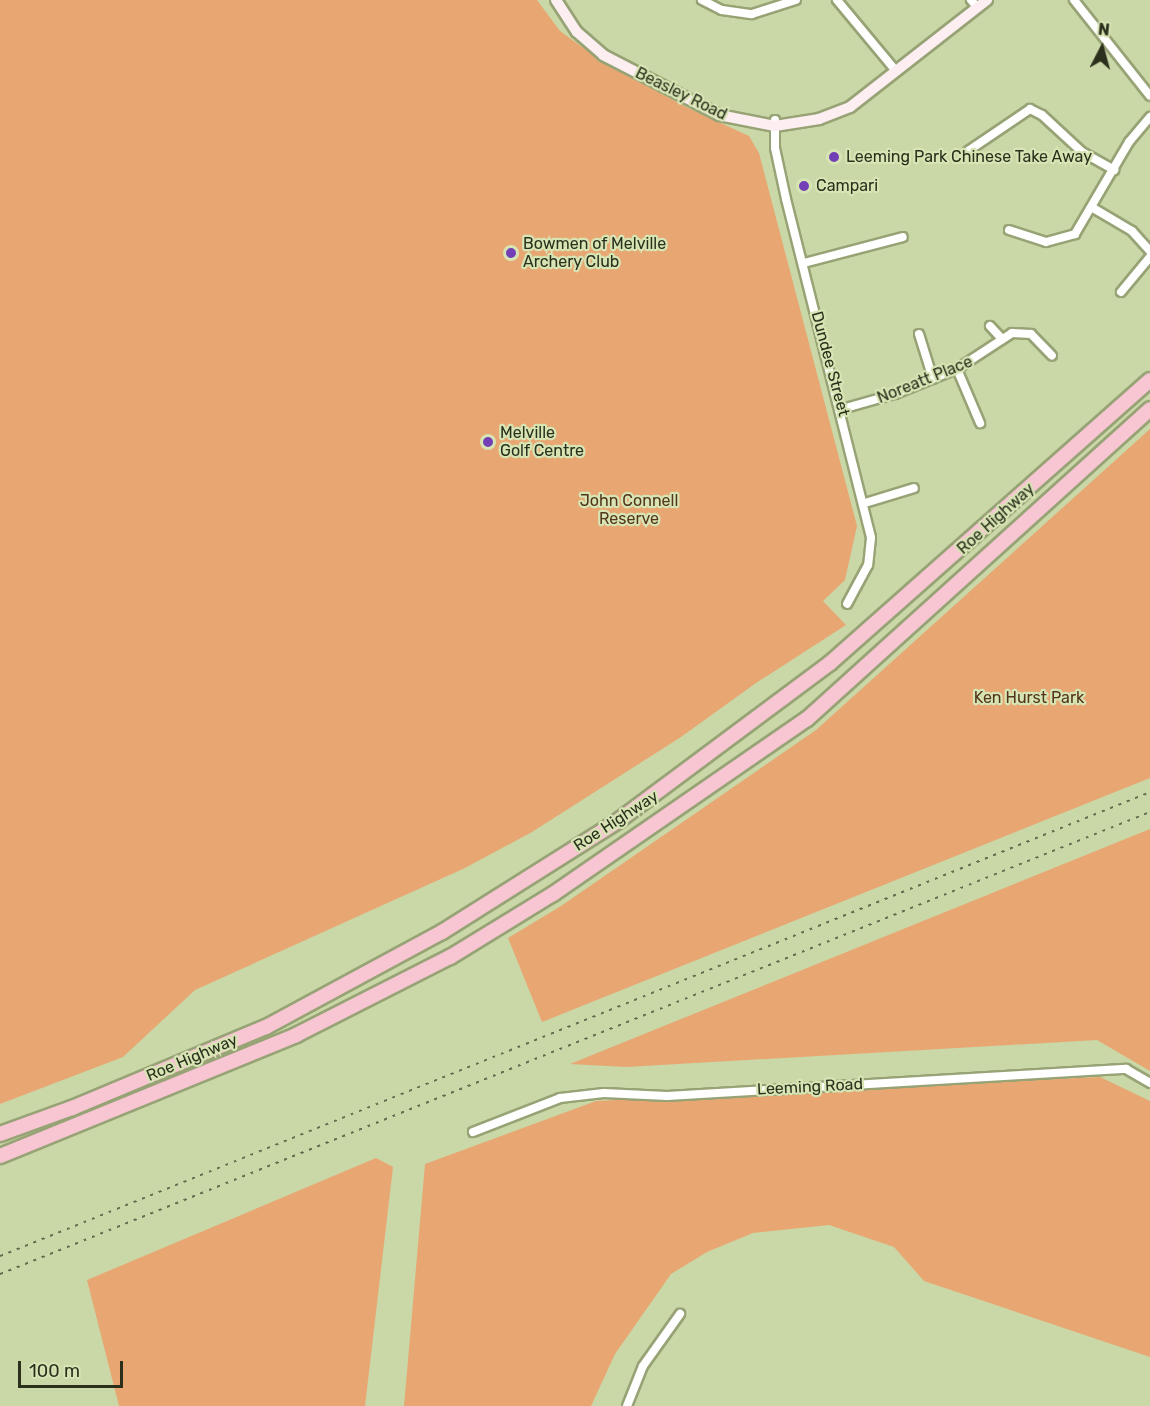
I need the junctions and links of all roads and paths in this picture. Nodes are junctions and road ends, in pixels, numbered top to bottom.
1 (556, 0) edge
2 (563, 0) edge
3 (702, 0) edge
4 (796, 0) edge
5 (837, 0) edge
6 (987, 0) edge
7 (1074, 0) edge
8 (974, 4) edge
9 (894, 73) junction
10 (1150, 96) edge
11 (1150, 117) edge
12 (775, 123) junction
13 (968, 151) dead end
14 (1114, 170) junction
15 (1093, 208) junction
16 (1009, 230) dead end
17 (903, 237) dead end
18 (1150, 251) edge
19 (1150, 258) edge
20 (804, 263) junction
21 (1121, 292) dead end
22 (990, 326) dead end
23 (919, 334) dead end
24 (1002, 339) junction
25 (1052, 356) dead end
26 (957, 369) junction
27 (933, 379) junction
28 (1150, 380) edge
29 (842, 409) junction
30 (1150, 410) edge
31 (980, 423) dead end
32 (914, 488) dead end
33 (866, 503) junction
34 (847, 604) dead end
35 (1150, 1083) edge
36 (473, 1132) dead end
37 (0, 1134) edge
38 (0, 1156) edge
39 (680, 1314) dead end
40 (627, 1406) edge

1 - 12 main road, Beasley Road
2 - 12 main road, Beasley Road
3 - 4 street
5 - 9 street
6 - 8 main road, Beasley Road
7 - 10 street
8 - 9 main road, Beasley Road
9 - 12 main road, Beasley Road
11 - 14 street
12 - 20 street, Dundee Street
13 - 14 street
14 - 15 street
15 - 16 street
15 - 18 street
17 - 20 street
19 - 21 street
20 - 29 street, Dundee Street
22 - 24 street
23 - 27 street
24 - 25 street, Noreatt Place
24 - 26 street, Noreatt Place
26 - 27 street, Noreatt Place
26 - 31 street
27 - 29 street, Noreatt Place
28 - 37 highway, Roe Highway
29 - 33 street, Dundee Street
30 - 38 highway, Roe Highway
32 - 33 street
33 - 34 street, Dundee Street
35 - 36 street, Leeming Road
39 - 40 street

